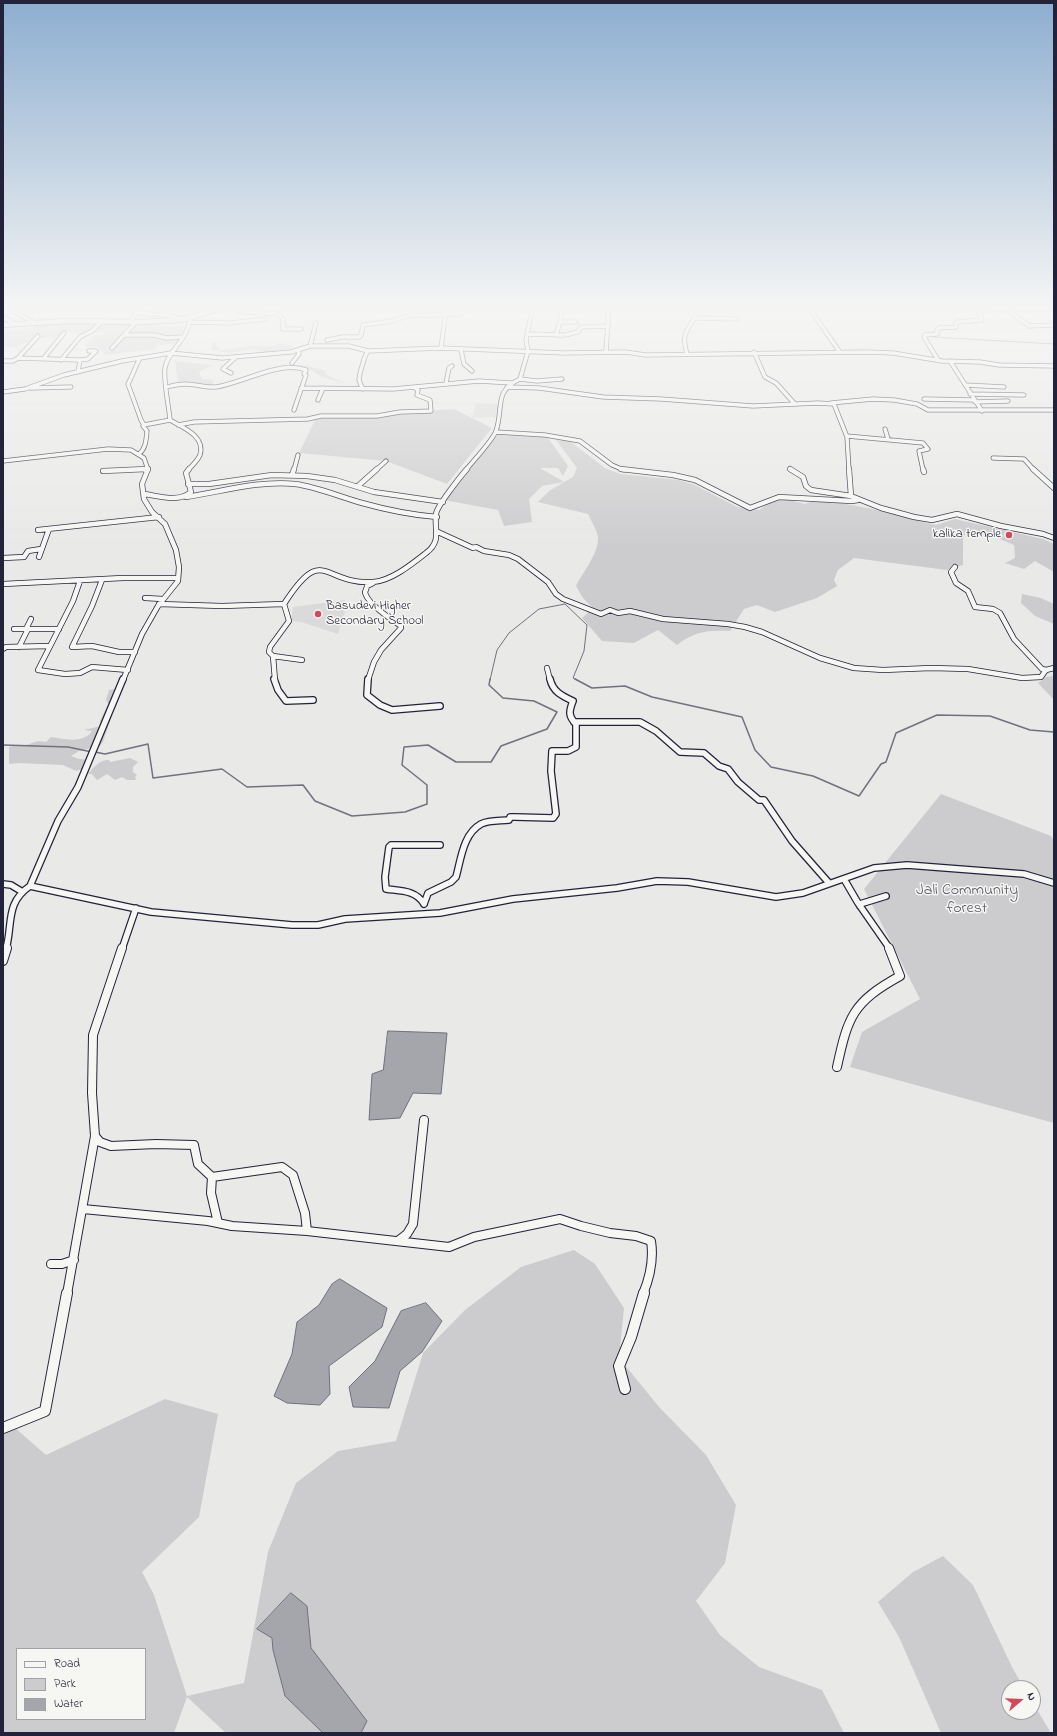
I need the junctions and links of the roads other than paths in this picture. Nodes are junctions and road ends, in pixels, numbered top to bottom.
1 (71, 387) dead end
2 (129, 387) edge
3 (166, 387) edge
4 (420, 387) edge
5 (507, 387) joint
6 (779, 387) edge
7 (966, 387) edge
8 (29, 388) joint
9 (301, 388) joint
10 (323, 388) junction
11 (414, 388) junction
12 (363, 389) joint
13 (3, 392) edge
14 (970, 394) junction
15 (1024, 395) dead end
16 (924, 399) dead end
17 (318, 400) dead end
18 (975, 401) junction
19 (1008, 401) dead end
20 (794, 403) junction
21 (830, 403) junction
22 (294, 410) dead end
23 (1054, 410) edge
24 (982, 411) junction
25 (170, 420) junction
26 (144, 425) junction
27 (178, 425) junction
28 (885, 429) dead end
29 (496, 432) junction
30 (847, 436) junction
31 (888, 440) junction
32 (139, 454) junction
33 (298, 455) dead end
34 (993, 458) dead end
35 (3, 461) edge
36 (386, 461) dead end
37 (148, 468) junction
38 (790, 469) dead end
39 (103, 471) dead end
40 (924, 472) dead end
41 (292, 475) junction
42 (188, 484) junction
43 (358, 486) junction
44 (1054, 488) edge
45 (144, 494) junction
46 (851, 496) junction
47 (186, 497) junction
48 (858, 500) junction
49 (444, 502) junction
50 (159, 517) junction
51 (438, 517) junction
52 (49, 529) junction
53 (38, 530) dead end
54 (438, 532) junction
55 (1054, 538) edge
56 (42, 549) junction
57 (39, 557) dead end
58 (3, 558) edge
59 (955, 567) dead end
60 (177, 578) junction
61 (102, 580) junction
62 (80, 581) junction
63 (378, 581) junction
64 (3, 584) edge
65 (145, 598) dead end
66 (163, 599) junction
67 (159, 604) junction
68 (284, 604) junction
69 (30, 620) dead end
70 (14, 629) dead end
71 (27, 629) junction
72 (59, 629) junction
73 (50, 646) junction
74 (19, 647) junction
75 (3, 649) edge
76 (135, 652) junction
77 (273, 656) junction
78 (302, 660) dead end
79 (547, 668) dead end
80 (1054, 668) edge
81 (128, 670) junction
82 (1046, 670) junction
83 (313, 700) dead end
84 (440, 706) dead end
85 (574, 722) junction
86 (440, 845) dead end
87 (844, 879) junction
88 (829, 883) junction
89 (1054, 883) edge
90 (3, 884) edge
91 (30, 886) junction
92 (21, 891) junction
93 (886, 896) dead end
94 (424, 904) junction
95 (860, 906) junction
96 (136, 908) junction
97 (425, 914) junction
98 (3, 961) edge
99 (837, 1067) dead end
100 (424, 1120) dead end
101 (95, 1136) junction
102 (212, 1177) junction
103 (83, 1209) junction
104 (218, 1223) junction
105 (307, 1231) junction
106 (398, 1240) junction
107 (74, 1260) junction
108 (51, 1264) dead end
109 (625, 1389) dead end
110 (3, 1428) edge

1 - 8 street
2 - 26 street
3 - 25 street
4 - 11 street
5 - 20 street
5 - 29 street
6 - 20 street
7 - 14 street
8 - 13 street
9 - 10 street
9 - 22 street
10 - 12 street
10 - 17 street
11 - 12 street
11 - 27 street
14 - 15 street
14 - 18 street
16 - 18 street
18 - 19 street
18 - 24 street
20 - 21 street
21 - 24 street
21 - 30 street
23 - 24 street
25 - 26 street
25 - 27 street
26 - 32 street
27 - 42 street
28 - 31 street
29 - 48 street
29 - 49 street
30 - 31 street
30 - 46 street
31 - 40 street
32 - 35 street
32 - 37 street
33 - 41 street
34 - 44 street
36 - 43 street
37 - 39 street
37 - 45 street
38 - 46 street
41 - 42 street
41 - 43 street
42 - 47 street
43 - 49 street
45 - 47 street
45 - 50 street
46 - 48 street
47 - 51 street
48 - 55 street
49 - 51 street
50 - 52 street
50 - 60 street
51 - 54 street
52 - 53 street
52 - 56 street
54 - 63 street
54 - 82 street
56 - 57 street
56 - 58 street
59 - 82 street
60 - 61 street
60 - 66 street
61 - 62 street
61 - 76 street
62 - 64 street
62 - 72 street
63 - 68 street
63 - 84 street
65 - 66 street
66 - 67 street
67 - 68 street
67 - 76 street
68 - 77 street
69 - 71 street
70 - 71 street
71 - 72 street
71 - 74 street
72 - 73 street
73 - 74 street
73 - 81 street
74 - 75 street
76 - 81 street
77 - 78 street
77 - 83 street
79 - 85 street
80 - 82 street
81 - 91 street
85 - 88 street
85 - 94 street
86 - 94 street
87 - 88 street
87 - 89 street
87 - 95 street
88 - 97 street
90 - 92 street
91 - 92 street
91 - 96 street
92 - 98 street
93 - 95 street
94 - 97 street
95 - 99 street
96 - 97 street
96 - 101 street
100 - 106 street
101 - 102 street
101 - 103 street
102 - 104 street
102 - 105 street
103 - 104 street
103 - 107 street
104 - 105 street
105 - 106 street
106 - 109 street
107 - 108 street
107 - 110 street

